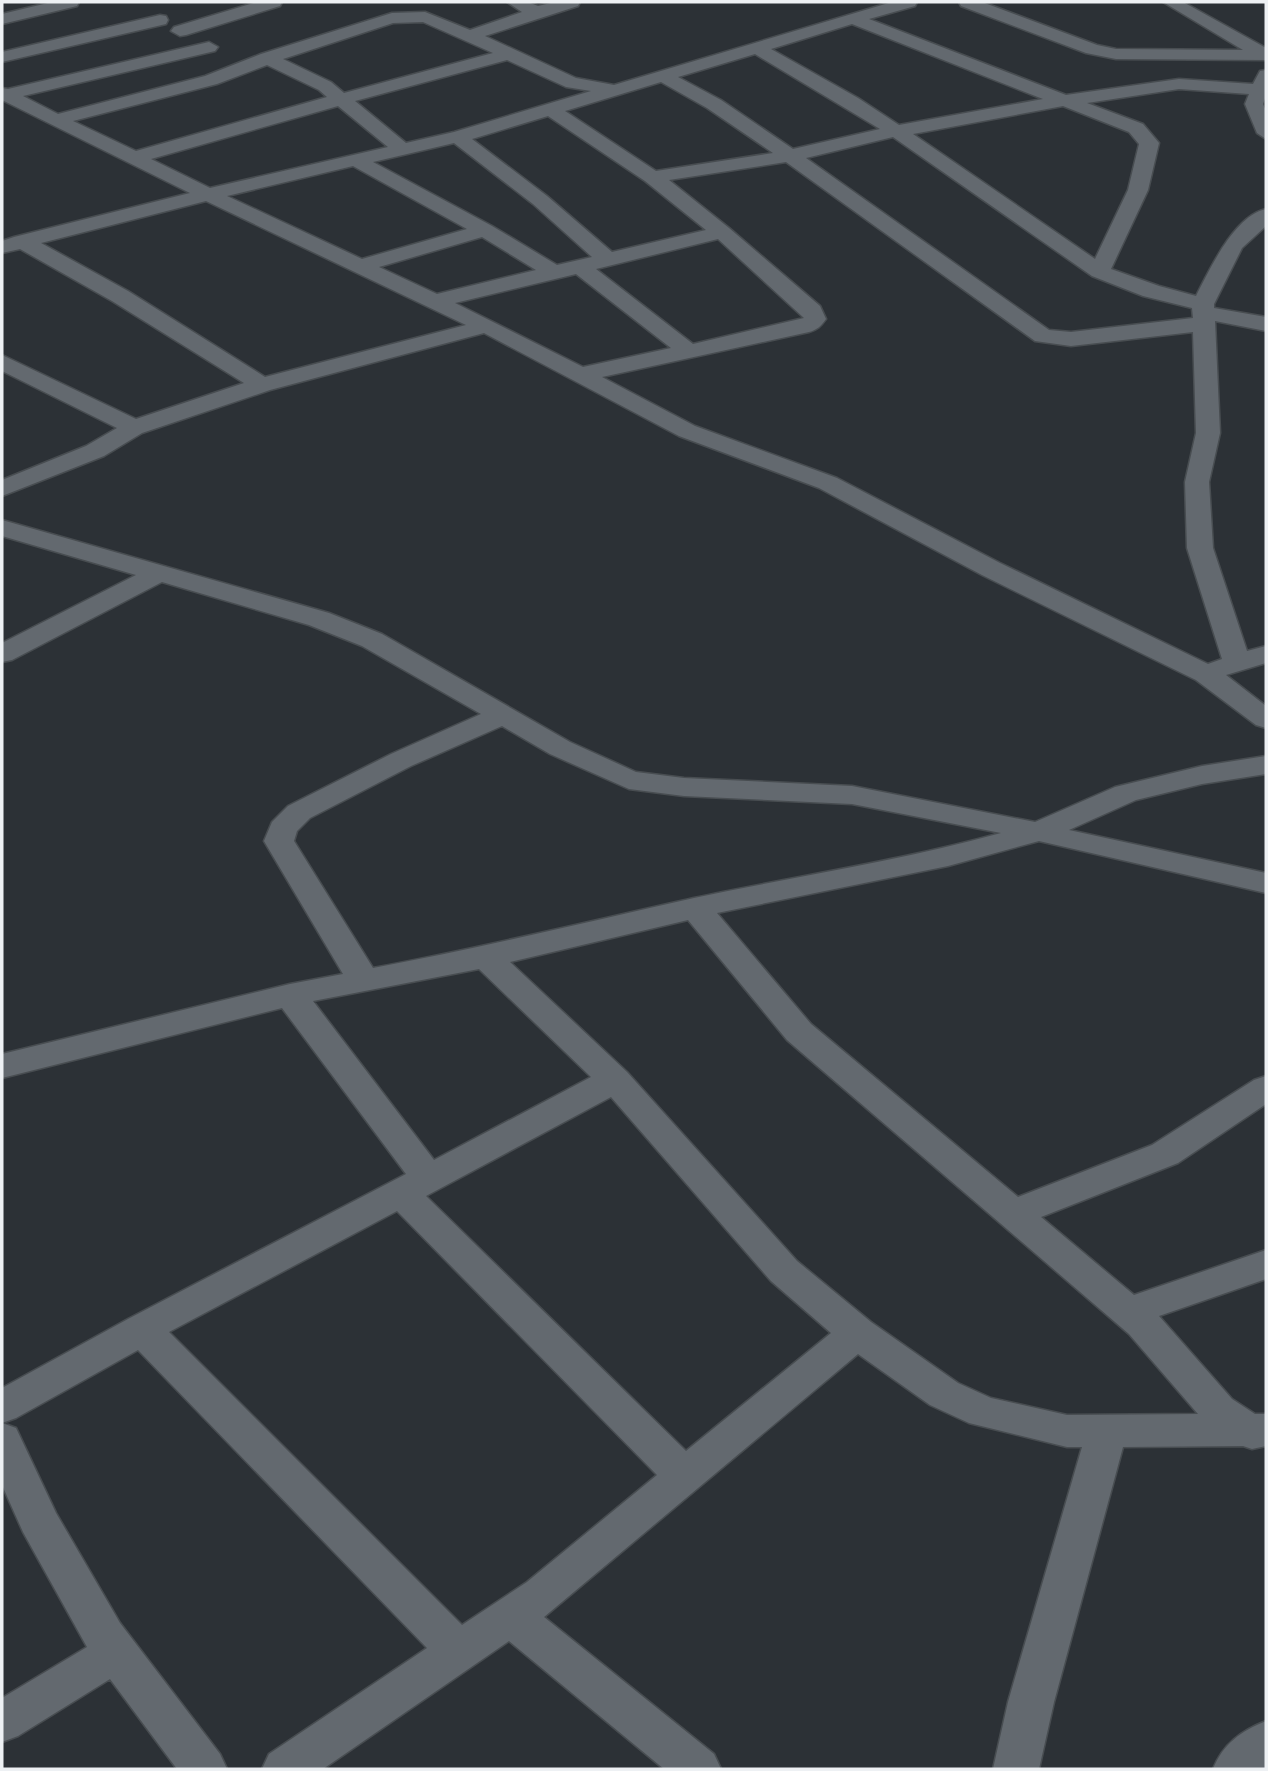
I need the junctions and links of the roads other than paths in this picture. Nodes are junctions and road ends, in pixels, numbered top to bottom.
1 (71, 2) edge
2 (274, 2) edge
3 (515, 2) edge
4 (572, 2) edge
5 (842, 2) edge
6 (909, 2) edge
7 (967, 2) edge
8 (1171, 2) edge
9 (138, 8) dead end
10 (537, 12) junction
11 (874, 13) junction
12 (2, 19) edge
13 (853, 19) junction
14 (160, 20) junction
15 (180, 32) junction
16 (471, 36) junction
17 (209, 47) junction
18 (757, 48) junction
19 (509, 54) junction
20 (1166, 55) junction
21 (1266, 56) edge
22 (2, 57) edge
23 (267, 58) junction
24 (246, 67) junction
25 (663, 76) junction
26 (1191, 84) junction
27 (1264, 85) edge
28 (577, 91) junction
29 (4, 94) edge
30 (340, 101) junction
31 (1061, 101) junction
32 (552, 110) junction
33 (55, 120) junction
34 (896, 131) junction
35 (1266, 133) edge
36 (458, 137) junction
37 (403, 150) junction
38 (790, 156) junction
39 (134, 158) junction
40 (356, 160) junction
41 (652, 177) junction
42 (209, 195) junction
43 (1266, 215) edge
44 (485, 230) junction
45 (722, 233) junction
46 (7, 245) edge
47 (606, 258) junction
48 (578, 265) junction
49 (361, 267) junction
50 (553, 272) junction
51 (1099, 272) junction
52 (435, 301) junction
53 (1202, 314) junction
54 (1266, 324) edge
55 (487, 326) junction
56 (688, 351) junction
57 (2, 362) edge
58 (580, 375) junction
59 (262, 385) junction
60 (134, 428) junction
61 (2, 489) edge
62 (2, 528) edge
63 (159, 573) junction
64 (2, 653) edge
65 (1266, 654) edge
66 (1237, 662) junction
67 (1206, 674) junction
68 (504, 714) junction
69 (1266, 719) edge
70 (1266, 765) edge
71 (1038, 832) junction
72 (1266, 883) edge
73 (695, 908) junction
74 (486, 957) junction
75 (363, 981) junction
76 (290, 995) junction
77 (2, 1066) edge
78 (615, 1080) junction
79 (1266, 1088) edge
80 (415, 1186) junction
81 (1011, 1214) junction
82 (1266, 1264) edge
83 (1128, 1312) junction
84 (142, 1329) junction
85 (857, 1333) junction
86 (2, 1407) edge
87 (1105, 1433) junction
88 (1260, 1434) edge
89 (2, 1439) edge
90 (685, 1476) junction
91 (511, 1617) junction
92 (460, 1651) junction
93 (116, 1652) junction
94 (2, 1722) edge
95 (1266, 1742) edge
96 (204, 1769) edge
97 (285, 1769) edge
98 (698, 1769) edge
99 (1016, 1769) edge
100 (1236, 1769) edge

1 - 12 street
2 - 15 street
3 - 10 street
4 - 10 street
5 - 11 street
6 - 11 street
7 - 20 street
8 - 21 street
9 - 14 street
10 - 16 street
11 - 13 street
13 - 18 street
13 - 31 street
14 - 15 street
14 - 22 street
15 - 17 street
16 - 19 street
16 - 23 street
17 - 24 street
17 - 29 street
18 - 25 street
18 - 34 street
19 - 28 street
19 - 30 street
20 - 21 street
20 - 26 street
23 - 24 street
23 - 30 street
24 - 33 street
25 - 28 street
25 - 38 street
26 - 27 street
26 - 31 street
27 - 35 street
28 - 32 street
29 - 33 street
30 - 37 street
30 - 39 street
31 - 34 street
31 - 51 street
32 - 36 street
32 - 41 street
33 - 39 street
34 - 38 street
34 - 51 street
36 - 37 street
36 - 47 street
37 - 40 street
38 - 41 street
38 - 53 street
39 - 42 street
40 - 42 street
40 - 44 street
41 - 45 street
42 - 46 street
42 - 49 street
43 - 53 street
44 - 49 street
44 - 50 street
45 - 47 street
45 - 56 street
46 - 59 street
47 - 48 street
48 - 50 street
48 - 56 street
49 - 52 street
50 - 52 street
51 - 53 street
52 - 55 street
53 - 54 street
53 - 66 street
55 - 58 street
55 - 59 street
56 - 58 street
57 - 60 street
58 - 67 street
59 - 60 street
60 - 61 street
62 - 63 street
63 - 64 street
63 - 68 street
65 - 66 street
66 - 67 street
67 - 69 street
68 - 71 street
68 - 75 street
70 - 71 street
71 - 72 street
71 - 73 street
73 - 74 street
73 - 81 street
74 - 75 street
74 - 78 street
75 - 76 street
76 - 77 street
76 - 80 street
78 - 80 street
78 - 85 street
79 - 81 street
80 - 84 street
80 - 90 street
81 - 83 street
82 - 83 street
83 - 88 street
84 - 86 street
84 - 92 street
85 - 87 street
85 - 90 street
87 - 88 street
87 - 99 street
89 - 93 street
90 - 91 street
91 - 92 street
91 - 98 street
92 - 97 street
93 - 94 street
93 - 96 street
95 - 100 street

